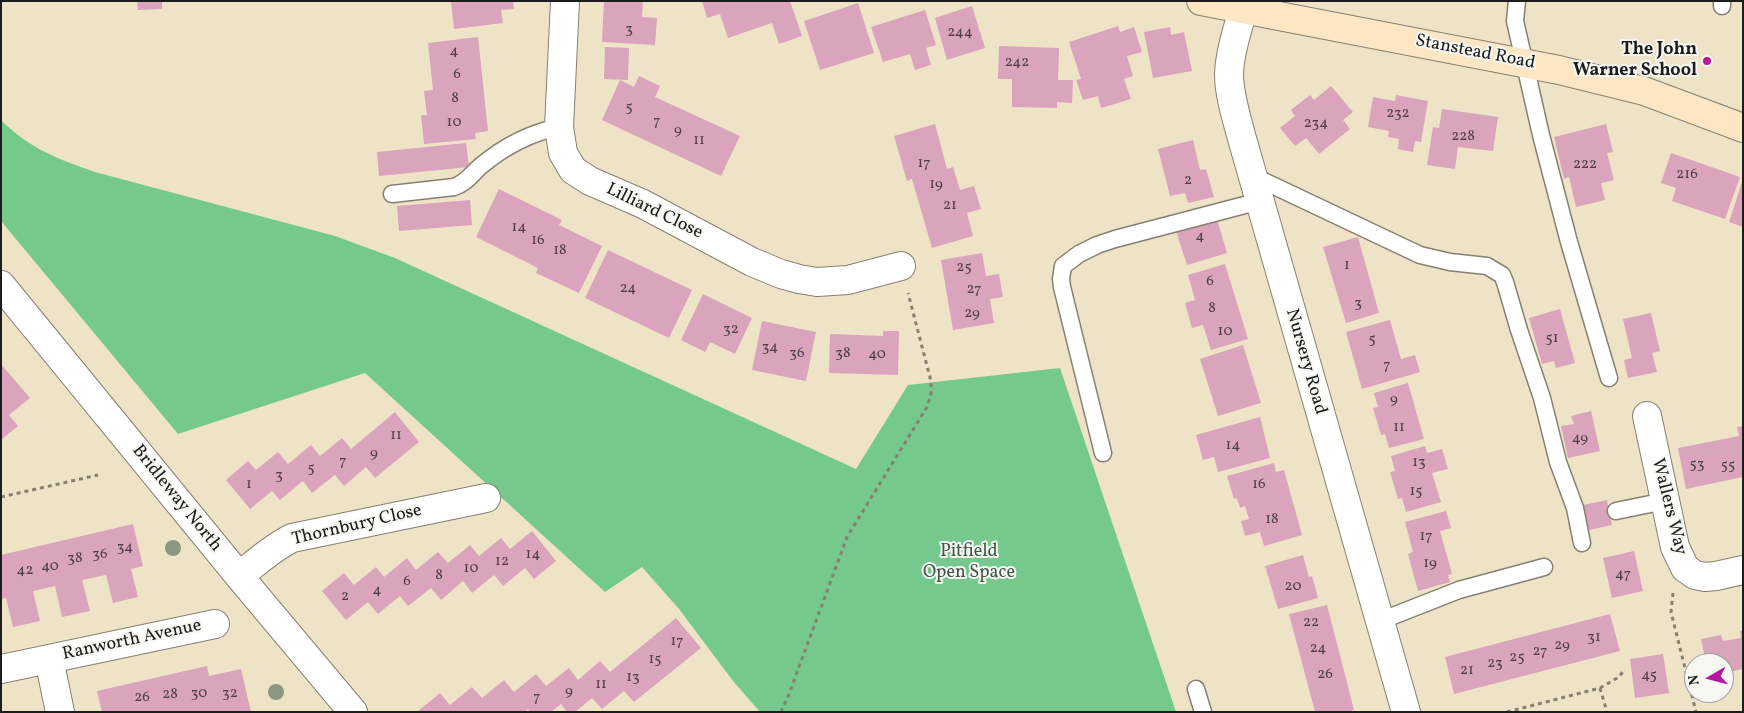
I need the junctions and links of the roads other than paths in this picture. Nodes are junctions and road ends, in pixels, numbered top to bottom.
1 (565, 1) edge
2 (1201, 1) edge
3 (1517, 1) edge
4 (1243, 10) junction
5 (1526, 62) junction
6 (559, 127) junction
7 (1743, 128) edge
8 (1256, 188) junction
9 (392, 194) dead end
10 (901, 266) road end
11 (1, 285) edge
12 (1609, 378) dead end
13 (1647, 416) dead end
14 (1103, 452) dead end
15 (486, 498) dead end
16 (1665, 501) junction
17 (1616, 511) dead end
18 (1582, 543) dead end
19 (1544, 567) dead end
20 (1743, 570) edge
21 (239, 576) junction
22 (1380, 622) junction
23 (215, 624) dead end
24 (49, 658) junction
25 (1, 669) edge
26 (1196, 689) dead end
27 (60, 712) edge
28 (352, 712) edge
29 (1203, 712) edge
30 (1406, 712) edge

1 - 6 street, Lilliard Close
2 - 4 street, Stanstead Road
3 - 5 lane
4 - 5 street, Stanstead Road
4 - 8 street, Nursery Road
5 - 7 street, Stanstead Road
5 - 12 lane
6 - 9 lane
6 - 10 street, Lilliard Close
8 - 14 lane
8 - 18 lane
8 - 22 street, Nursery Road
11 - 21 street, Bridleway North
13 - 16 street, Wallers Way
15 - 21 street, Thornbury Close
16 - 17 lane
16 - 20 street, Wallers Way
19 - 22 lane
21 - 28 street, Bridleway North
22 - 30 street, Nursery Road
23 - 24 street, Ranworth Avenue
24 - 25 street, Ranworth Avenue
24 - 27 street, Ranworth Avenue
26 - 29 lane

